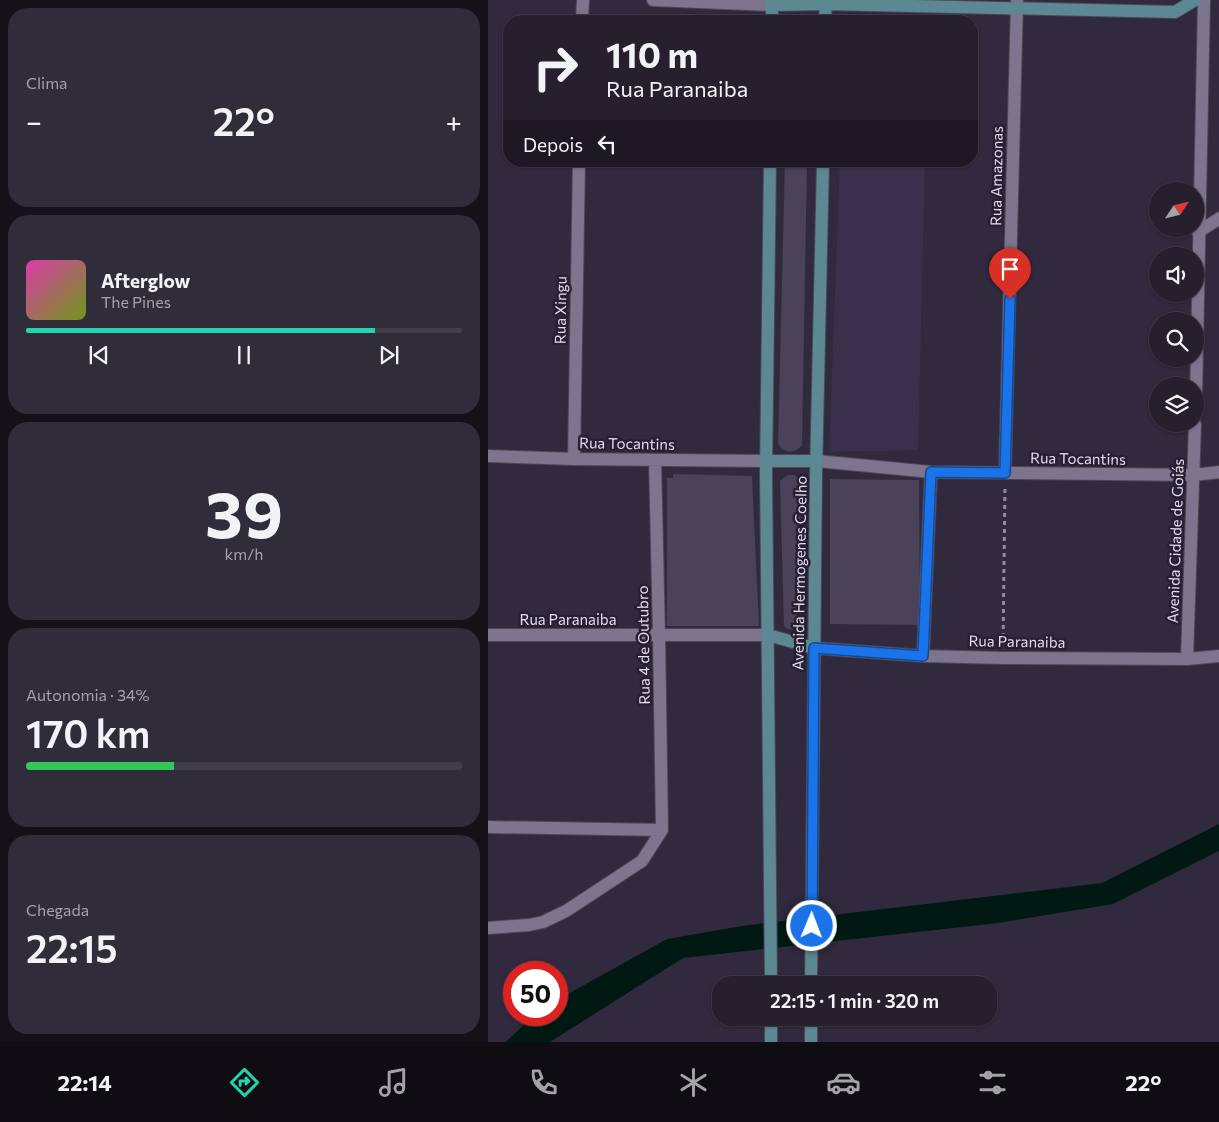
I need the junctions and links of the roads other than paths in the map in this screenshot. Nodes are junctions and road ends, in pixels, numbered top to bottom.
1 (582, 0) edge
2 (653, 0) edge
3 (1194, 0) edge
4 (1204, 0) edge
5 (826, 2) edge
6 (772, 3) edge
7 (1017, 4) edge
8 (582, 15) edge
9 (825, 15) edge
10 (580, 167) edge
11 (770, 167) edge
12 (823, 167) edge
13 (1199, 182) edge
14 (1220, 218) edge
15 (1204, 228) edge
16 (1198, 238) edge
17 (1196, 377) edge
18 (1195, 432) edge
19 (488, 456) edge
20 (574, 459) junction
21 (656, 460) junction
22 (766, 461) junction
23 (817, 461) junction
24 (931, 472) junction
25 (1220, 472) edge
26 (1005, 473) junction
27 (1194, 475) junction
28 (488, 635) edge
29 (659, 635) junction
30 (768, 635) junction
31 (814, 648) junction
32 (923, 656) junction
33 (1220, 656) edge
34 (1187, 659) junction
35 (488, 827) edge
36 (662, 830) junction
37 (488, 928) edge
38 (771, 976) edge
39 (811, 976) edge
40 (771, 1026) edge
41 (811, 1026) edge
42 (771, 1042) edge
43 (810, 1042) edge

1 - 8 street
2 - 6 street
3 - 7 main road
4 - 13 street
5 - 6 main road
5 - 7 main road
5 - 9 main road
7 - 26 street, Rua Amazonas
10 - 20 street, Rua Xingu
11 - 22 main road, Avenida Hermogenes Coelho
12 - 23 main road, Avenida Hermogenes Coelho
14 - 15 street
16 - 17 street
18 - 27 street, Avenida Cidade de Goiás
19 - 20 street, Rua Tocantins
20 - 21 street, Rua Tocantins
21 - 22 street, Rua Tocantins
21 - 29 street, Rua 4 de Outubro
22 - 23 main road
22 - 30 main road, Avenida Hermogenes Coelho
23 - 24 street, Rua Tocantins
23 - 31 main road, Avenida Hermogenes Coelho
24 - 26 street, Rua Tocantins
24 - 32 street
25 - 27 street, Rua Tocantins
26 - 27 street, Rua Tocantins
27 - 34 street, Avenida Cidade de Goiás
28 - 29 street, Rua Paranaiba
29 - 30 street, Rua Paranaiba
29 - 36 street, Rua 4 de Outubro
30 - 31 main road
30 - 38 main road, Avenida Hermogenes Coelho
31 - 32 street, Rua Paranaiba
31 - 39 main road, Avenida Hermogenes Coelho
32 - 34 street, Rua Paranaiba
33 - 34 street, Rua Paranaiba
35 - 36 street
36 - 37 street
40 - 42 main road
41 - 43 main road

